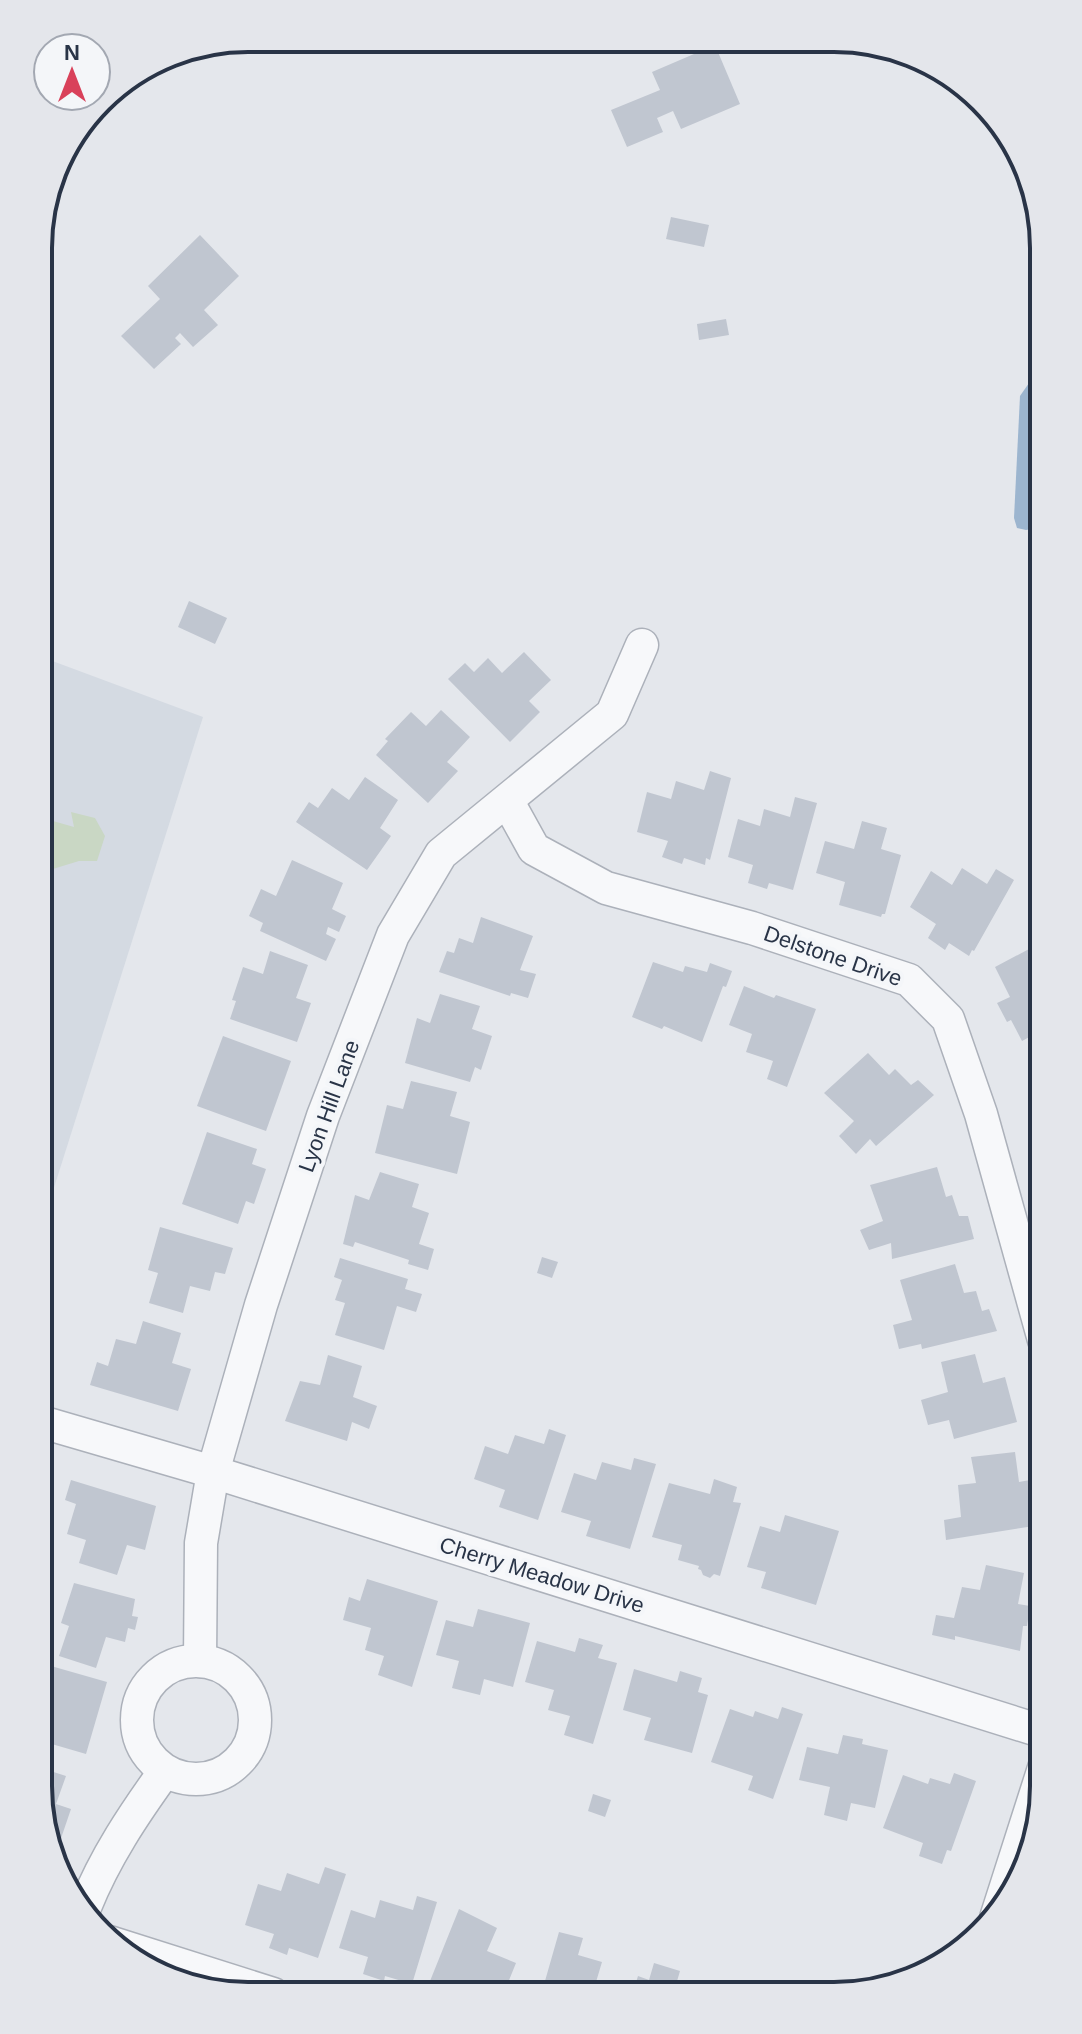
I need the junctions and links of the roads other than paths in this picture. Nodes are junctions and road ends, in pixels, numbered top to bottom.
1 (642, 645) dead end
2 (508, 802) junction
3 (1030, 1290) edge
4 (52, 1425) edge
5 (213, 1472) junction
6 (200, 1661) junction
7 (1030, 1728) edge
8 (165, 1771) junction
9 (1026, 1824) edge
10 (1012, 1869) edge
11 (88, 1899) edge
12 (147, 1954) edge
13 (231, 1981) edge

1 - 2 street, Lyon Hill Lane
2 - 3 street, Delstone Drive
2 - 5 street, Lyon Hill Lane
4 - 5 street, Cherry Meadow Drive
5 - 6 street, Lyon Hill Lane
5 - 7 street, Cherry Meadow Drive
6 - 8 street
6 - 8 street
8 - 11 street
9 - 10 street
12 - 13 street

